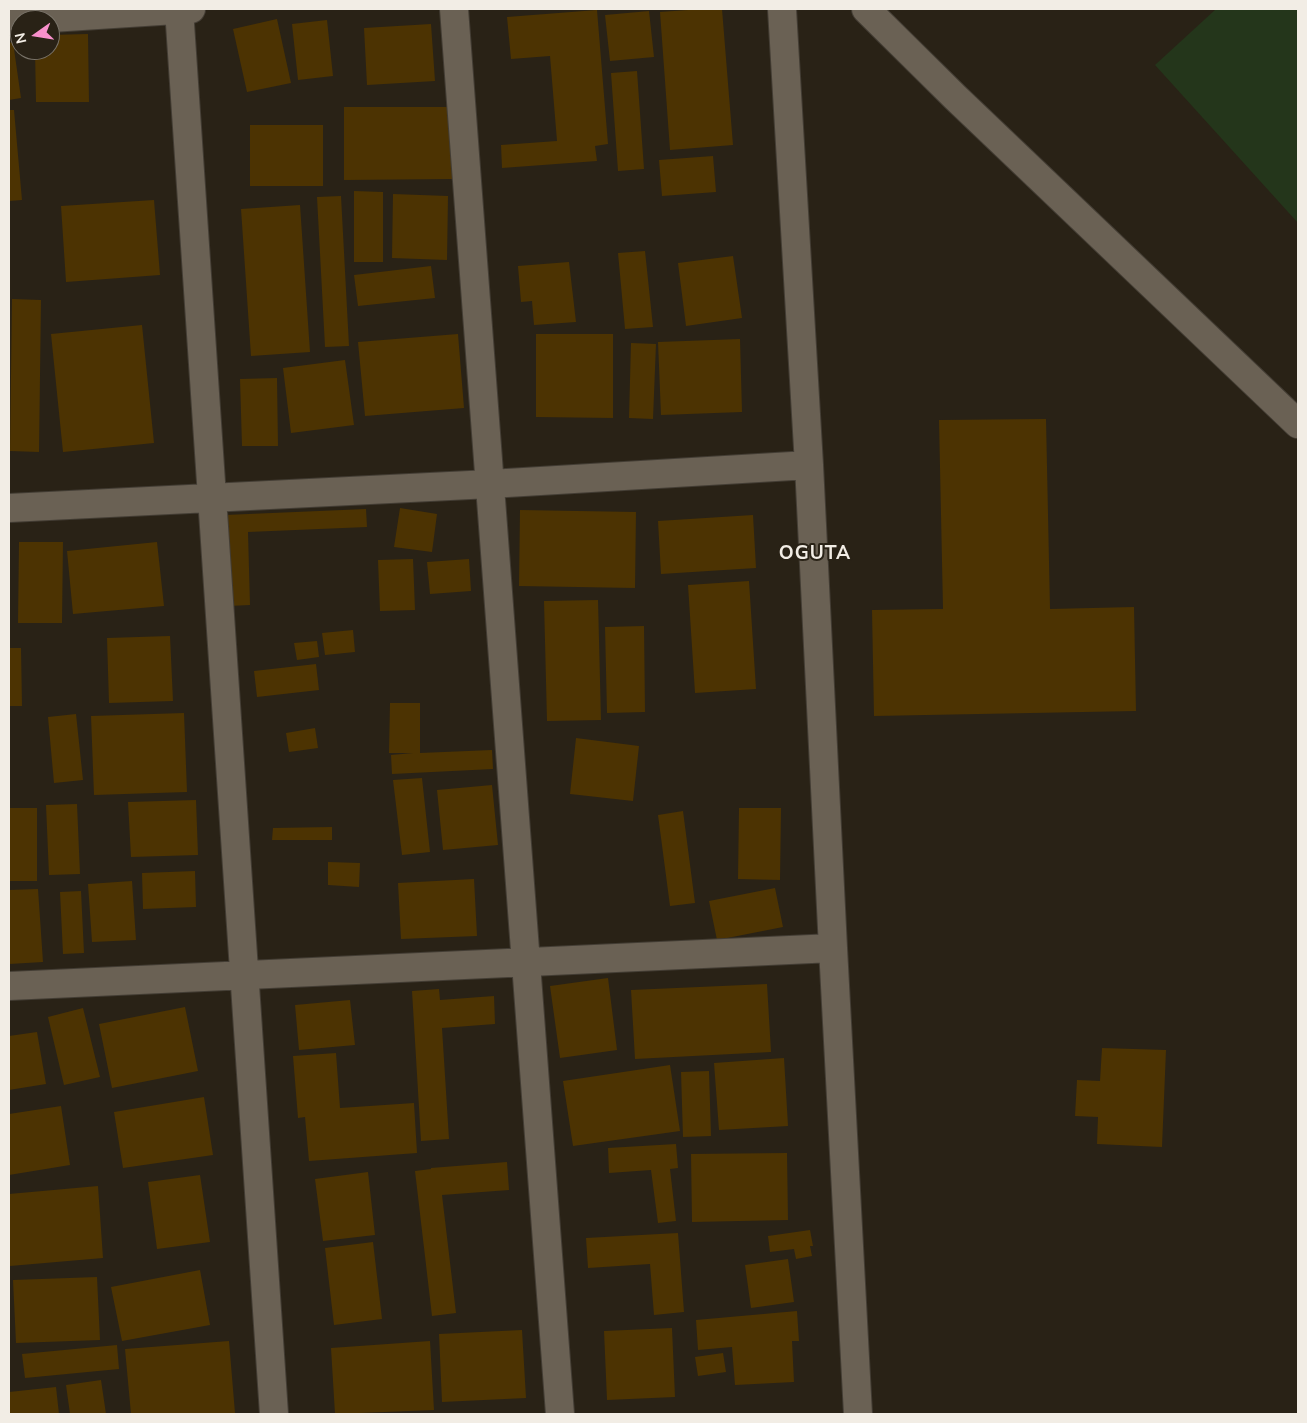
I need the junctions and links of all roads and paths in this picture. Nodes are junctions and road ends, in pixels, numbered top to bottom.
1 (185, 9) edge
2 (454, 9) edge
3 (782, 9) edge
4 (866, 9) edge
5 (60, 17) edge
6 (1298, 424) edge
7 (809, 465) junction
8 (490, 484) junction
9 (212, 497) junction
10 (9, 508) edge
11 (832, 948) junction
12 (526, 963) junction
13 (245, 976) junction
14 (9, 986) edge
15 (274, 1414) edge
16 (560, 1414) edge
17 (858, 1414) edge

1 - 5 street
1 - 9 street
2 - 8 street
3 - 7 street
4 - 6 street
7 - 8 street
7 - 11 street
8 - 9 street
8 - 12 street
9 - 10 street
9 - 13 street
11 - 12 street
11 - 17 street
12 - 13 street
12 - 16 street
13 - 14 street
13 - 15 street

